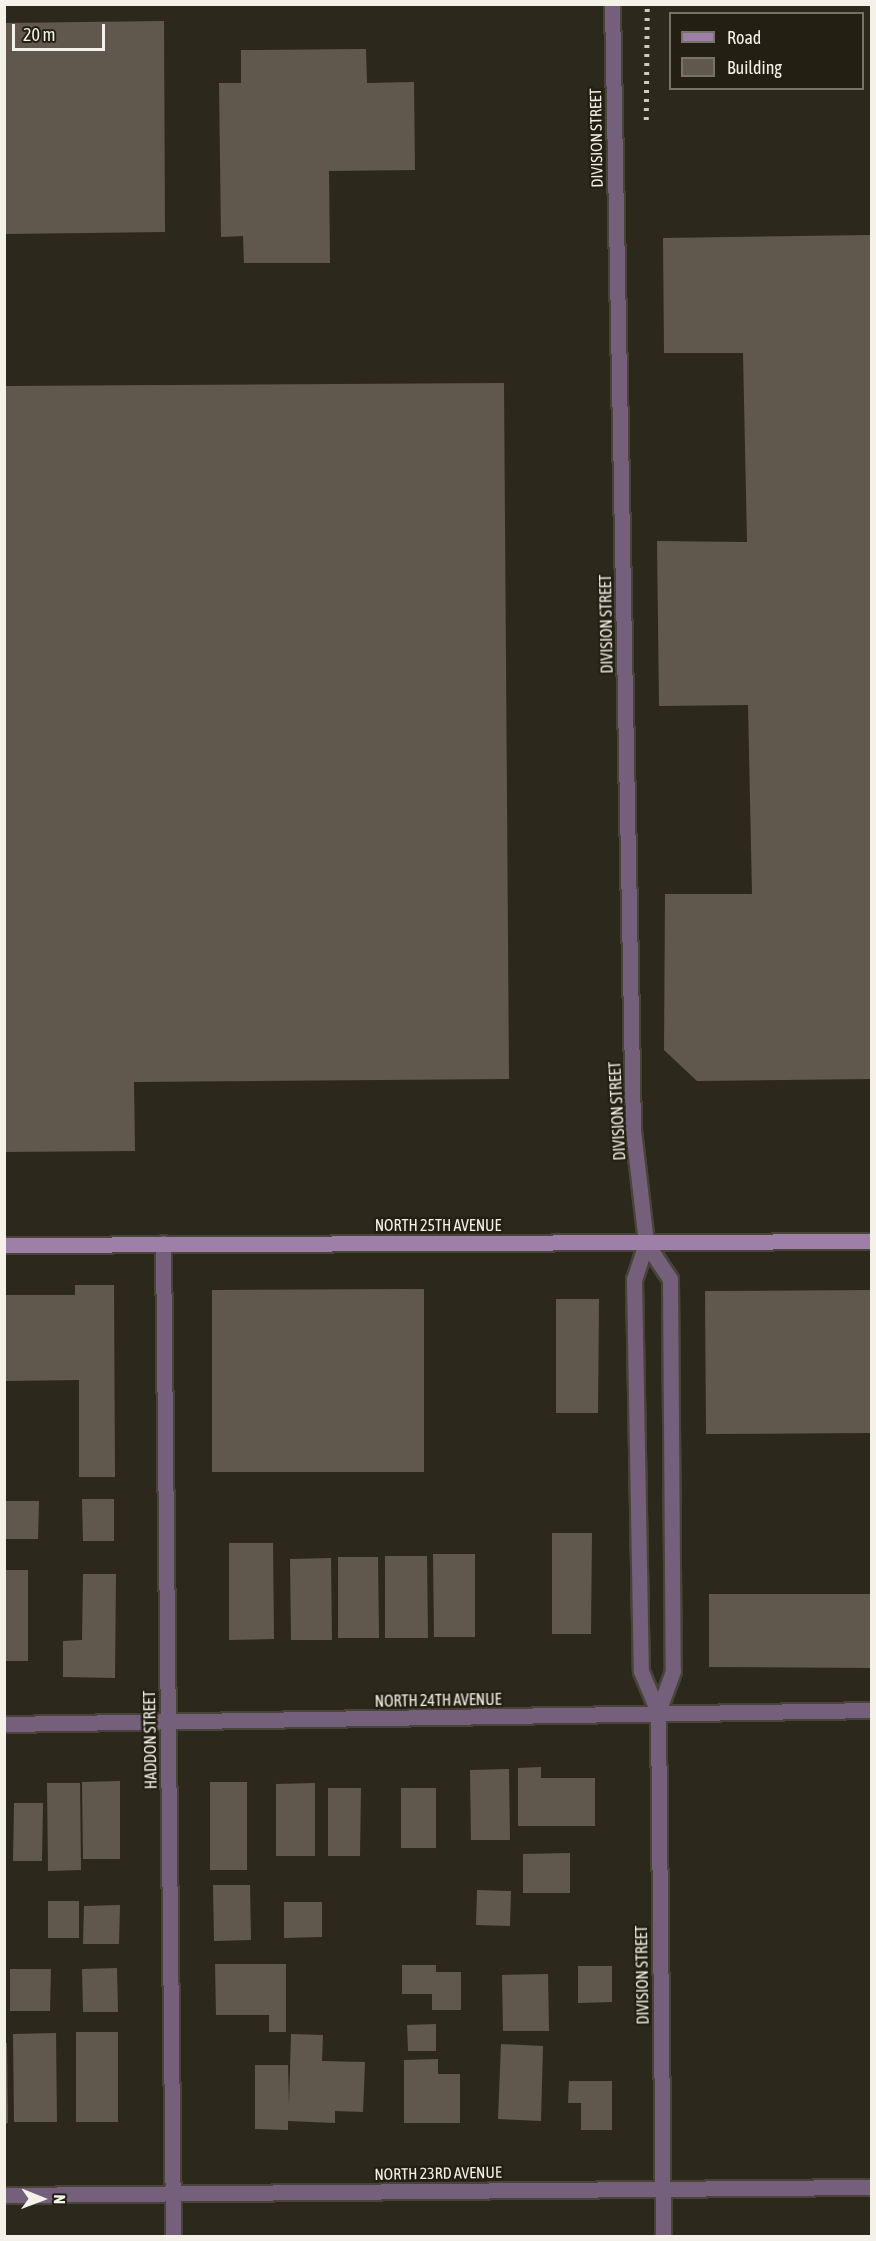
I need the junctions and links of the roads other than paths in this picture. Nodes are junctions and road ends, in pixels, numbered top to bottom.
1 (612, 4) edge
2 (872, 1241) edge
3 (163, 1243) junction
4 (646, 1243) junction
5 (4, 1245) edge
6 (872, 1710) edge
7 (658, 1712) junction
8 (4, 1724) edge
9 (168, 1724) junction
10 (872, 2187) edge
11 (663, 2188) junction
12 (173, 2193) junction
13 (4, 2194) edge
14 (173, 2236) edge
15 (663, 2236) edge

1 - 4 street, DIVISION STREET
2 - 4 main road, NORTH 25TH AVENUE
3 - 4 main road, NORTH 25TH AVENUE
3 - 5 main road, NORTH 25TH AVENUE
3 - 9 street, HADDON STREET
4 - 7 street, DIVISION STREET
4 - 7 street, DIVISION STREET
6 - 7 street, NORTH 24TH AVENUE
7 - 9 street, NORTH 24TH AVENUE
7 - 11 street, DIVISION STREET
8 - 9 street, NORTH 24TH AVENUE
9 - 12 street, HADDON STREET
10 - 11 street, NORTH 23RD AVENUE
11 - 12 street, NORTH 23RD AVENUE
11 - 15 street, DIVISION STREET
12 - 13 street, NORTH 23RD AVENUE
12 - 14 street, HADDON STREET

